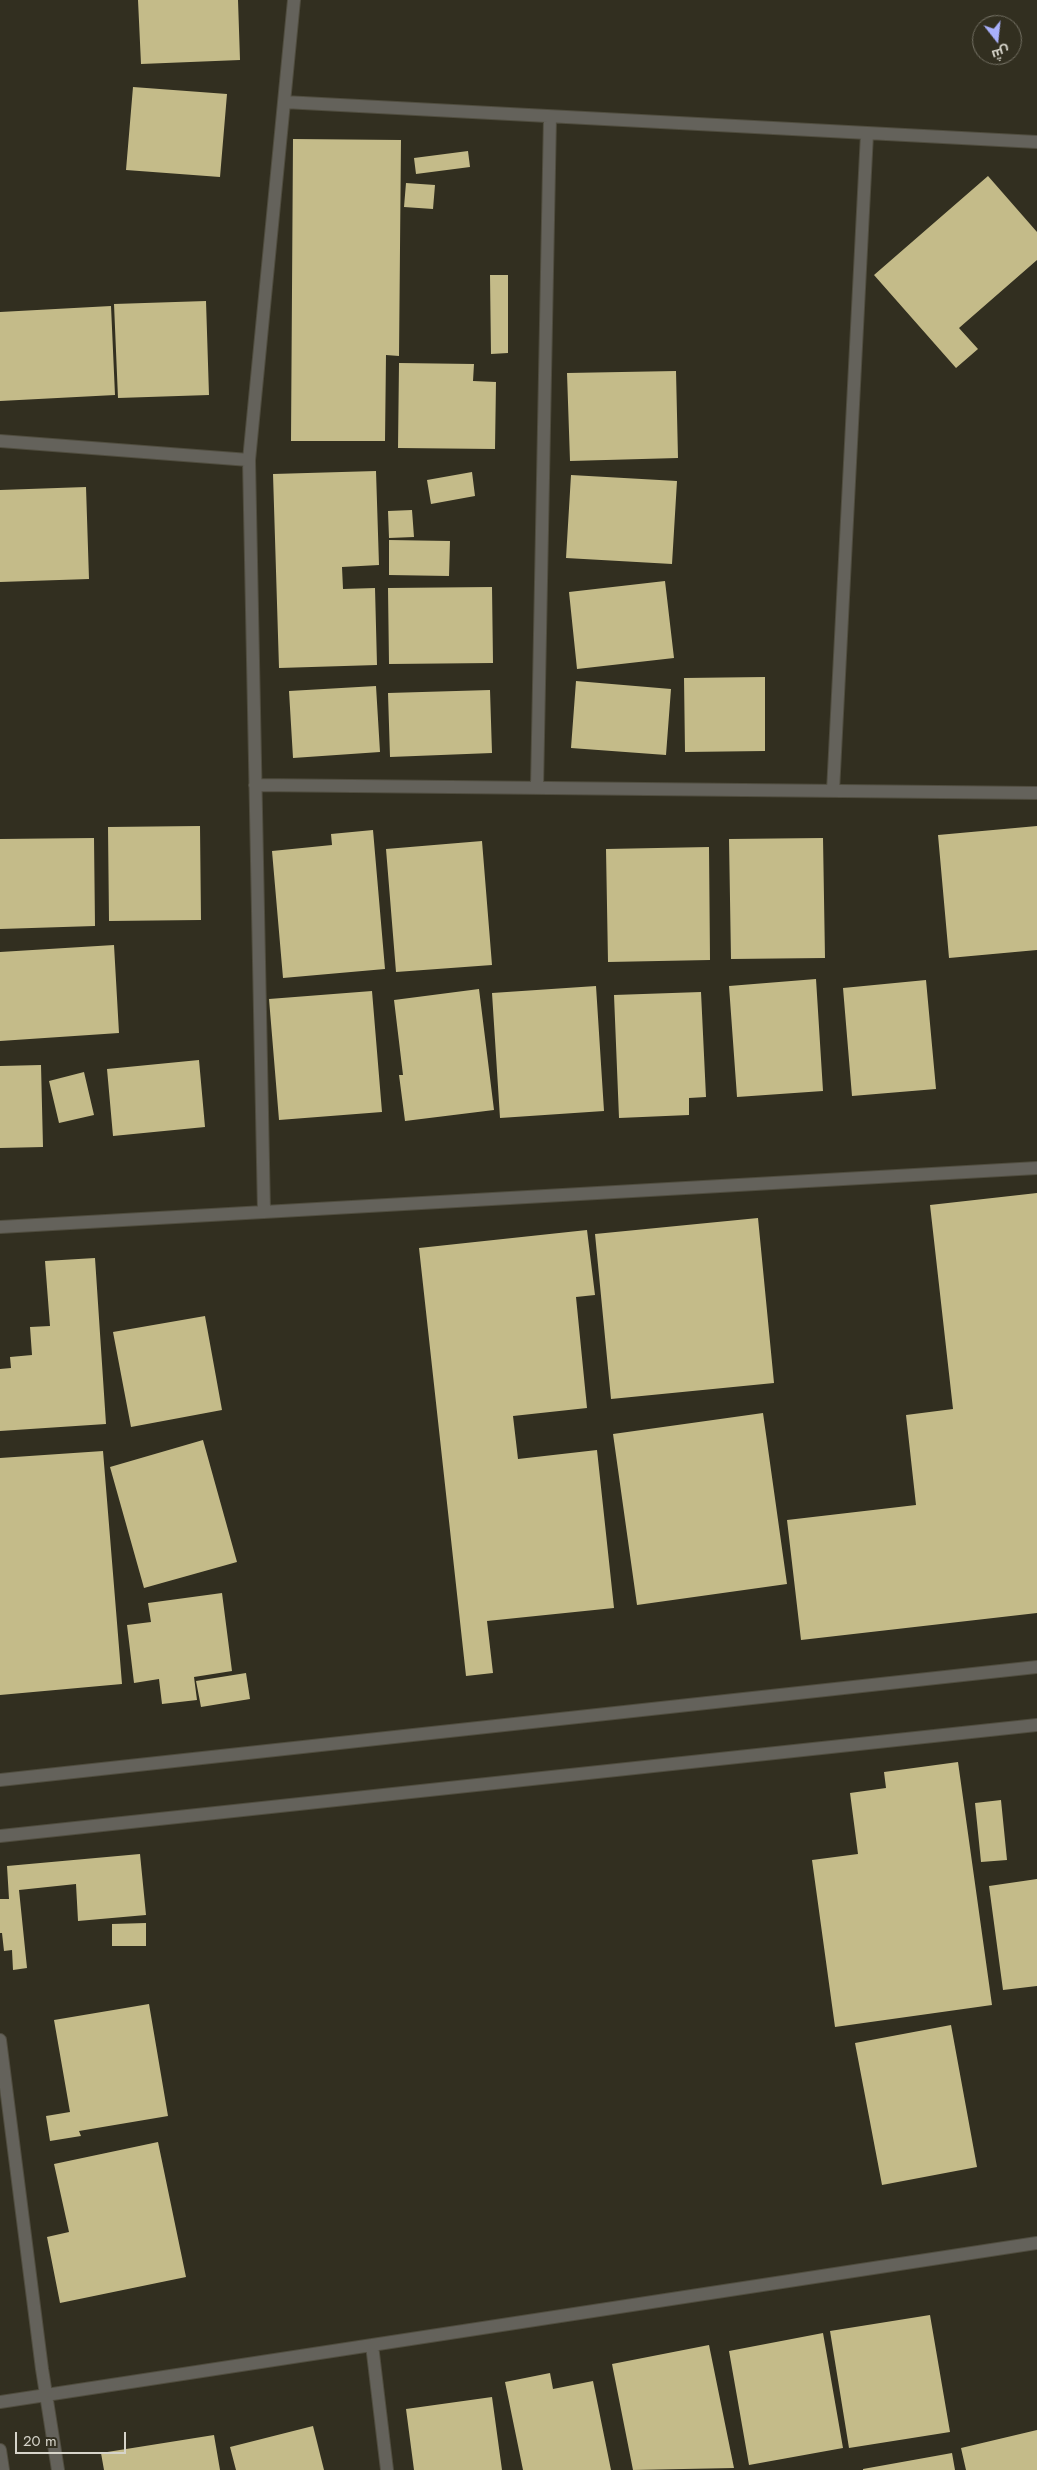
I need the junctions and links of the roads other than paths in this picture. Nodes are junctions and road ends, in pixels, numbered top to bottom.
1 (294, 0) edge
2 (284, 102) junction
3 (550, 116) junction
4 (867, 134) junction
5 (1037, 142) edge
6 (0, 441) edge
7 (249, 460) junction
8 (255, 785) junction
9 (537, 788) junction
10 (833, 791) junction
11 (1037, 793) edge
12 (1037, 1168) edge
13 (264, 1212) junction
14 (0, 1227) edge
15 (1037, 1667) edge
16 (1037, 1724) edge
17 (0, 1780) edge
18 (0, 1836) edge
19 (0, 2040) edge
20 (1037, 2243) edge
21 (372, 2345) junction
22 (46, 2394) junction
23 (0, 2402) edge
24 (0, 2450) edge
25 (3, 2470) edge
26 (58, 2470) edge
27 (387, 2470) edge

1 - 2 street
2 - 3 street
2 - 7 street
3 - 4 street
3 - 9 street
4 - 5 street
4 - 10 street
6 - 7 street
7 - 8 street
8 - 9 street
8 - 13 street
9 - 10 street
10 - 11 street
12 - 13 street
13 - 14 street
15 - 17 street
16 - 18 street
19 - 22 street
20 - 21 street
21 - 22 street
21 - 27 street
22 - 23 street
22 - 26 street
24 - 25 street

